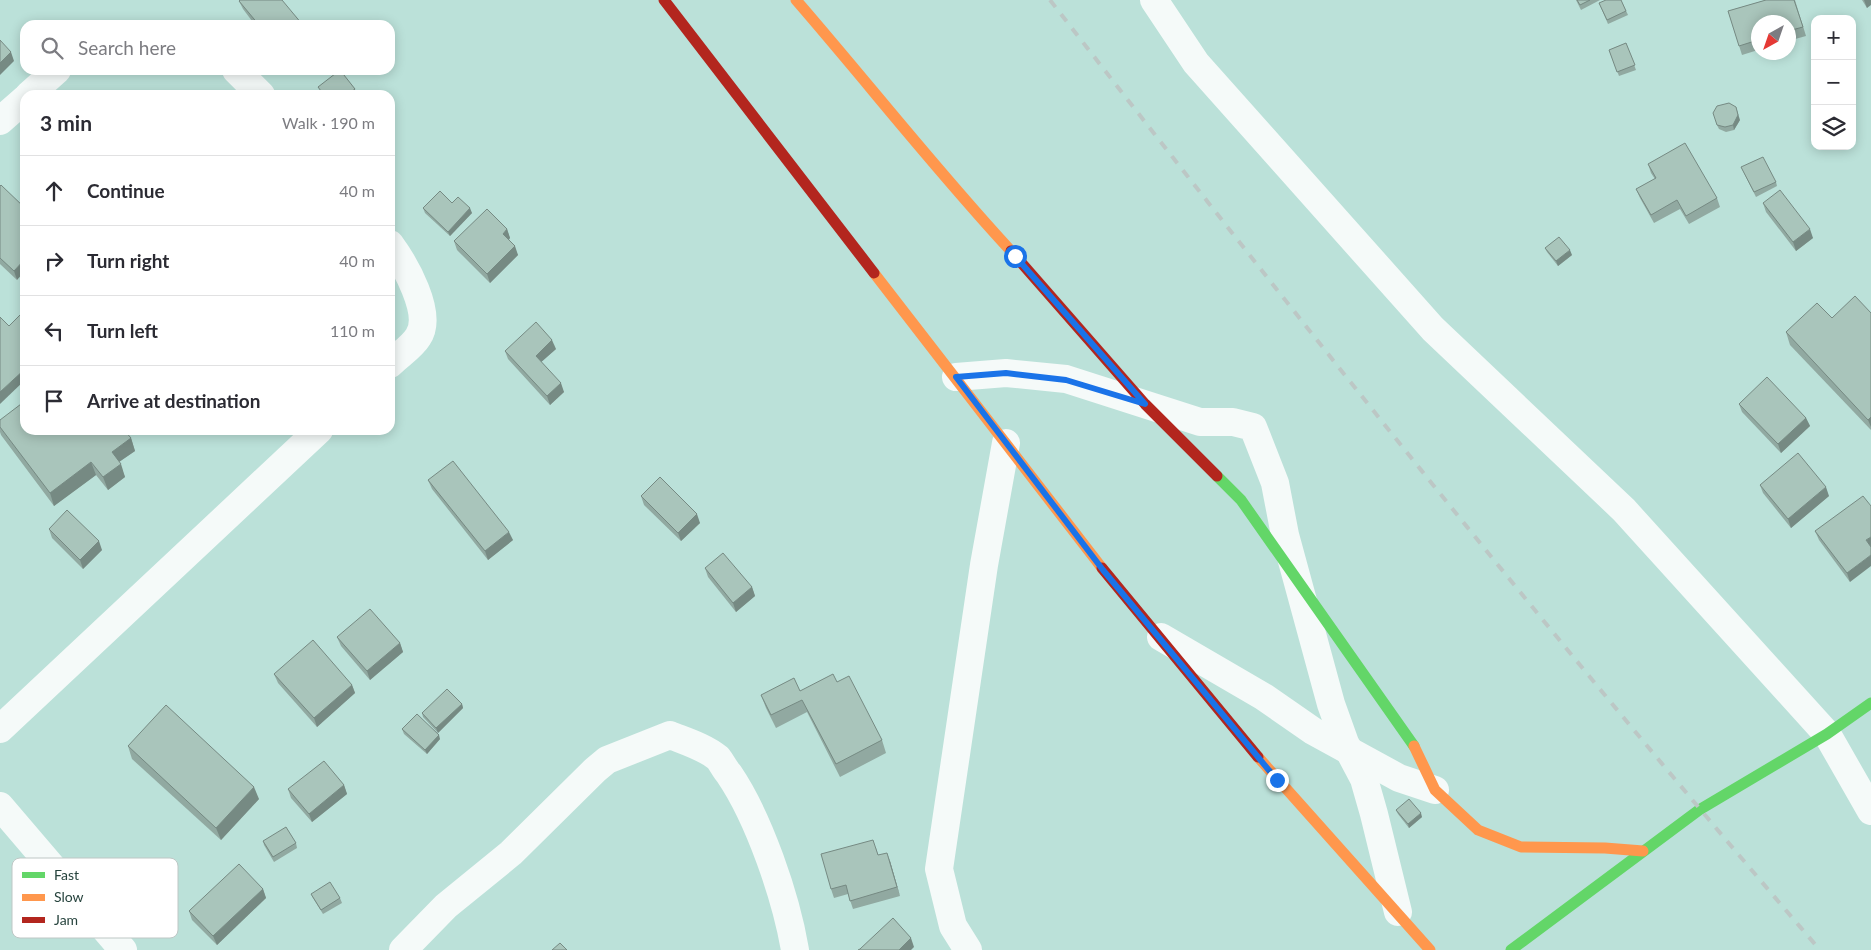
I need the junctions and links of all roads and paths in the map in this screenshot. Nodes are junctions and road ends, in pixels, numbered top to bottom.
1 (664, 0) edge
2 (796, 0) edge
3 (1154, 0) edge
4 (51, 75) edge
5 (241, 75) edge
6 (35, 90) edge
7 (256, 90) edge
8 (20, 103) edge
9 (0, 121) edge
10 (395, 253) edge
11 (395, 359) edge
12 (956, 377) junction
13 (1145, 404) junction
14 (314, 435) edge
15 (1006, 442) junction
16 (1299, 581) junction
17 (1157, 635) junction
18 (1871, 703) edge
19 (0, 729) edge
20 (1827, 734) junction
21 (1348, 749) junction
22 (1435, 790) junction
23 (0, 806) edge
24 (1871, 811) edge
25 (1643, 851) junction
26 (44, 858) edge
27 (1398, 912) junction
28 (113, 938) edge
29 (123, 950) edge
30 (403, 950) edge
31 (795, 950) edge
32 (968, 950) edge
33 (1430, 950) edge
34 (1510, 950) edge

1 - 12 street
2 - 13 street
3 - 20 street
4 - 6 street
5 - 7 street
8 - 9 street
10 - 11 street
12 - 13 street
12 - 15 street
13 - 16 street
13 - 16 street
14 - 19 street
15 - 17 street
15 - 32 street
16 - 21 street
16 - 22 street
17 - 21 street
17 - 27 street
18 - 20 street
20 - 24 street
20 - 25 street
21 - 22 street
21 - 27 street
22 - 25 street
23 - 26 street
25 - 34 street
27 - 33 street
28 - 29 street
30 - 31 street

